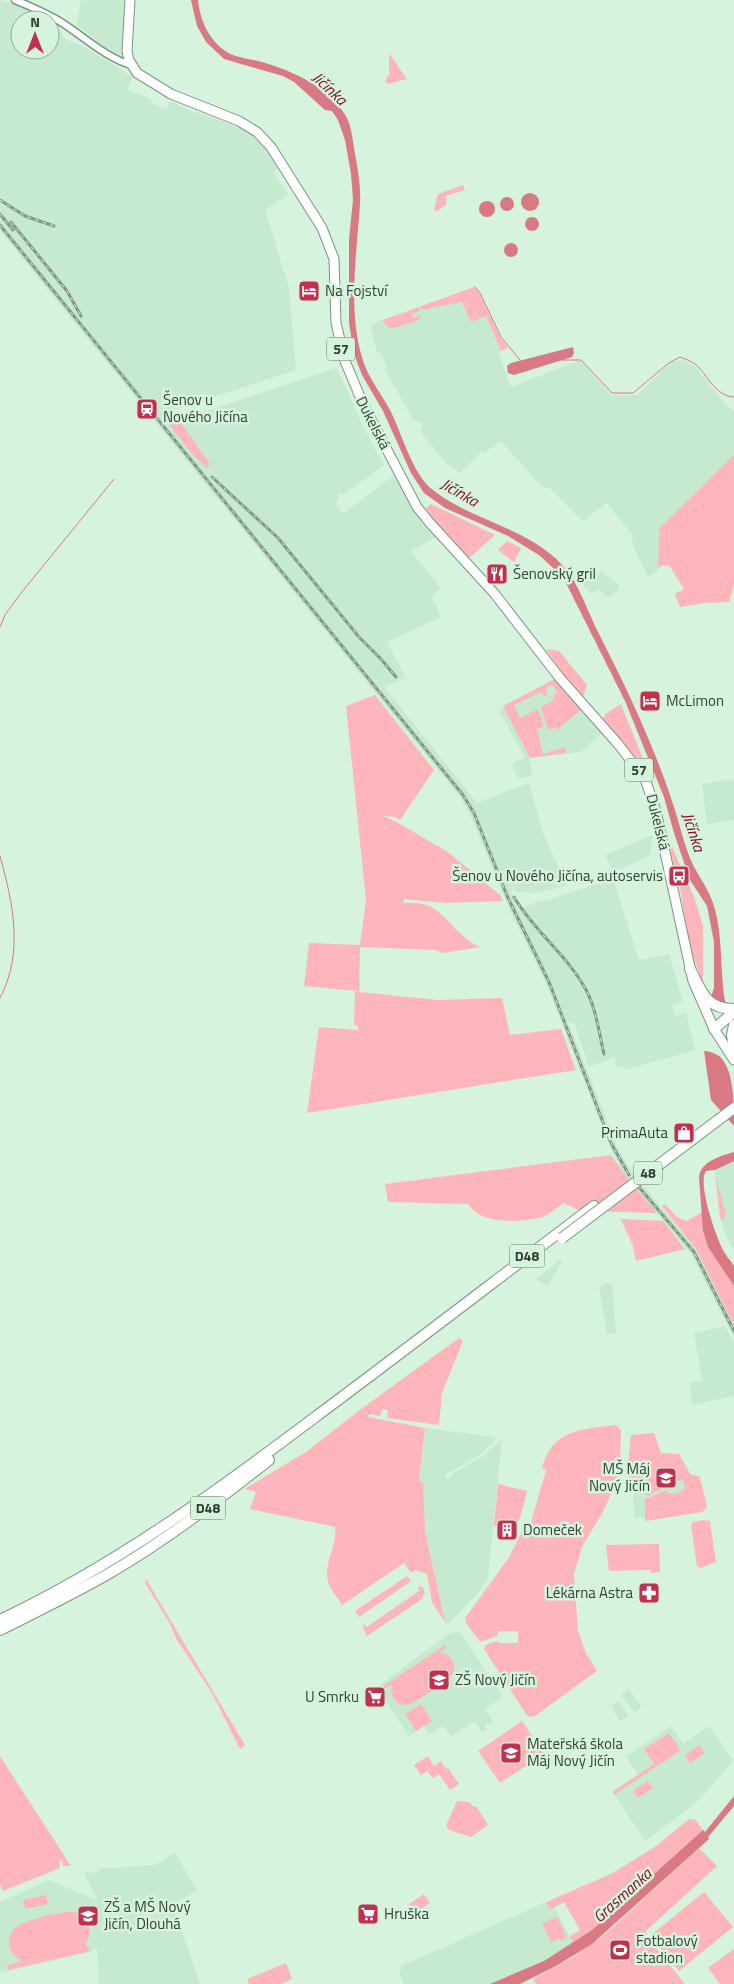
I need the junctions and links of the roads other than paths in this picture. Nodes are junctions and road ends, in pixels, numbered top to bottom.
1 (15, 0) edge
2 (130, 0) edge
3 (131, 65) junction
4 (690, 969) junction
5 (734, 1011) edge
6 (734, 1018) edge
7 (734, 1025) edge
8 (715, 1031) junction
9 (734, 1049) edge
10 (734, 1060) edge
11 (734, 1100) edge
12 (734, 1108) edge
13 (560, 1235) junction
14 (0, 1620) edge
15 (0, 1630) edge

1 - 3 street
2 - 3 main road
3 - 4 main road, Dukelská / 57
4 - 5 highway
4 - 8 main road, 57
5 - 8 highway
6 - 8 highway
7 - 9 highway
8 - 10 main road, 57
11 - 13 highway, 48
12 - 13 highway, 48, bridge
13 - 14 highway, D48
13 - 15 highway, D48

